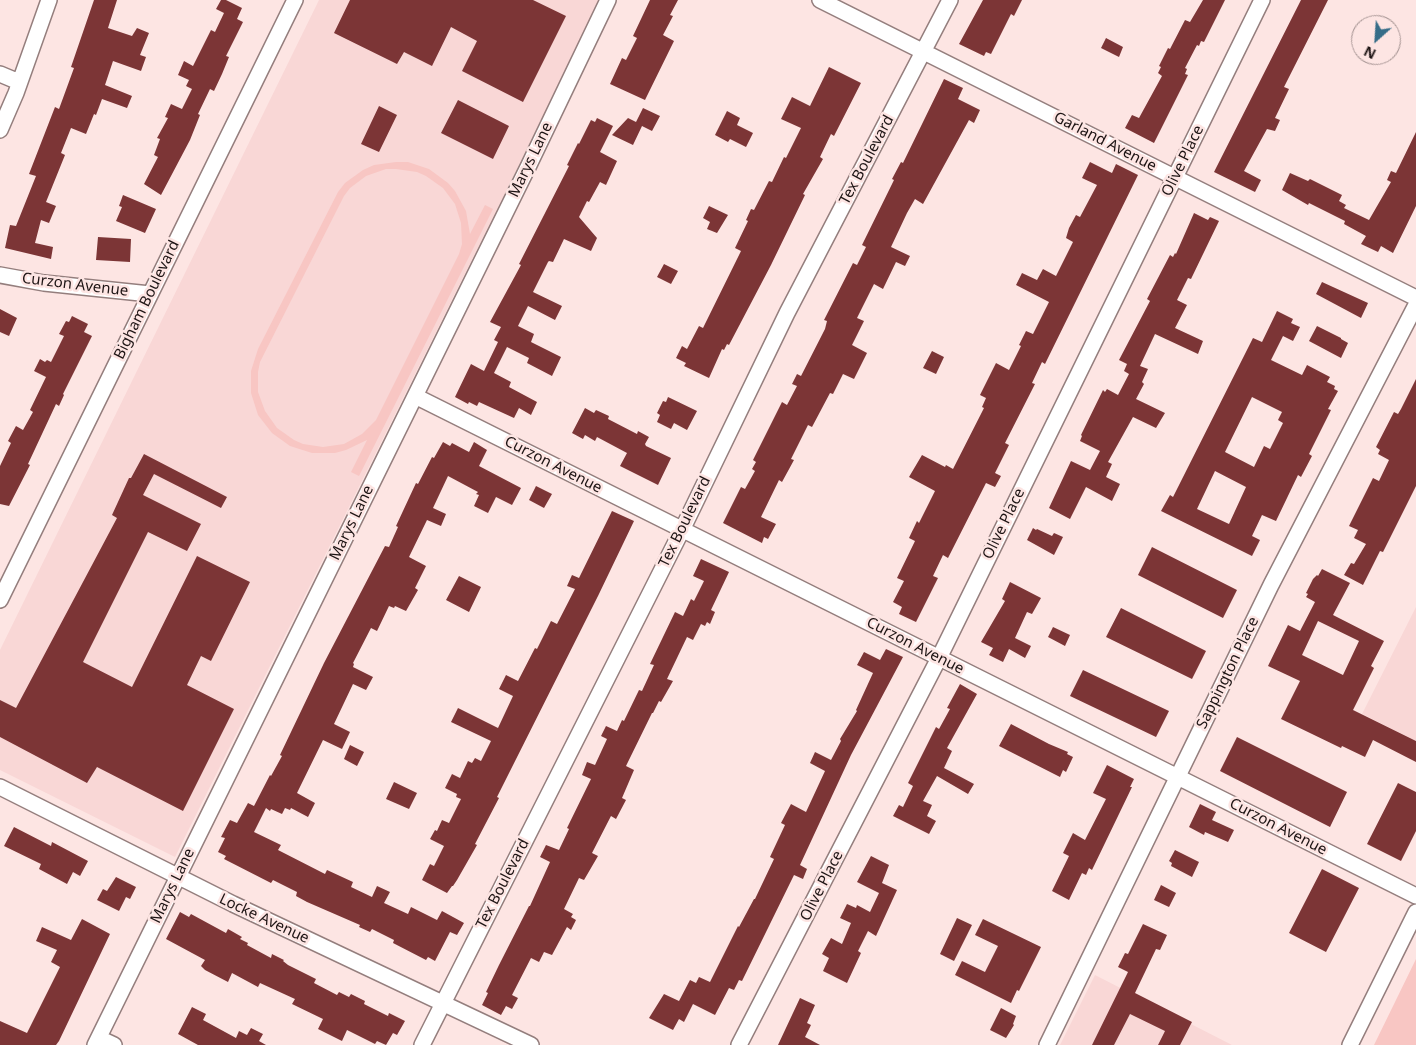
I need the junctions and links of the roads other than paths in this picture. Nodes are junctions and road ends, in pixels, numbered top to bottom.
1 (49, 0) edge
2 (295, 0) edge
3 (608, 0) edge
4 (820, 0) edge
5 (950, 0) edge
6 (1262, 0) edge
7 (924, 51) junction
8 (0, 74) edge
9 (19, 82) junction
10 (0, 130) edge
11 (1174, 177) junction
12 (0, 275) edge
13 (150, 294) junction
14 (1416, 298) edge
15 (1416, 305) edge
16 (414, 396) junction
17 (682, 530) junction
18 (0, 600) edge
19 (939, 658) junction
20 (1177, 776) junction
21 (0, 787) edge
22 (178, 877) junction
23 (1416, 896) edge
24 (1416, 912) edge
25 (443, 1003) junction
26 (97, 1041) edge
27 (114, 1045) edge
28 (422, 1045) edge
29 (531, 1045) edge
30 (740, 1045) edge
31 (1047, 1045) edge
32 (1350, 1045) edge

1 - 9 street
2 - 13 street, Bigham Boulevard
3 - 16 street, Marys Lane
4 - 7 street, Garland Avenue
5 - 7 street, Tex Boulevard
6 - 11 street, Olive Place
7 - 11 street, Garland Avenue
7 - 17 street, Tex Boulevard
8 - 9 street
9 - 10 street
11 - 14 street, Garland Avenue
11 - 19 street, Olive Place
12 - 13 street, Curzon Avenue
13 - 18 street, Bigham Boulevard
15 - 20 street, Sappington Place
16 - 17 street, Curzon Avenue
16 - 22 street, Marys Lane
17 - 19 street, Curzon Avenue
17 - 25 street, Tex Boulevard
19 - 20 street, Curzon Avenue
19 - 30 street, Olive Place
20 - 23 street, Curzon Avenue
20 - 31 street, Sappington Place
21 - 22 street, Locke Avenue
22 - 25 street, Locke Avenue
22 - 26 street, Marys Lane
24 - 32 street
25 - 28 street, Tex Boulevard
25 - 29 street, Locke Avenue
26 - 27 street

